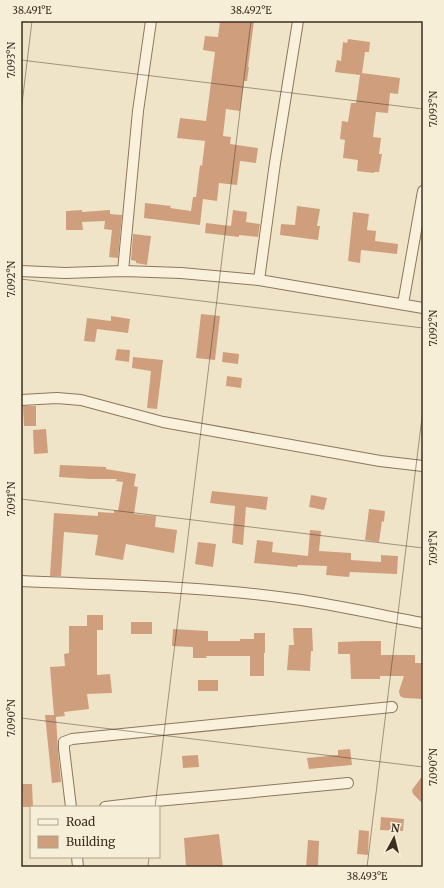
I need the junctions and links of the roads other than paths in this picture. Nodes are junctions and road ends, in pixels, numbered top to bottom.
1 (151, 21) edge
2 (298, 21) edge
3 (423, 191) edge
4 (21, 271) edge
5 (123, 271) junction
6 (260, 280) junction
7 (403, 304) junction
8 (423, 308) edge
9 (21, 400) edge
10 (423, 466) edge
11 (21, 581) edge
12 (423, 623) edge
13 (392, 708) dead end
14 (348, 783) dead end
15 (71, 806) edge
16 (114, 806) edge

1 - 5 street
2 - 6 street
3 - 7 street
4 - 5 street
5 - 6 street
6 - 7 street
7 - 8 street
9 - 10 street
11 - 12 street
13 - 15 street
14 - 16 street

